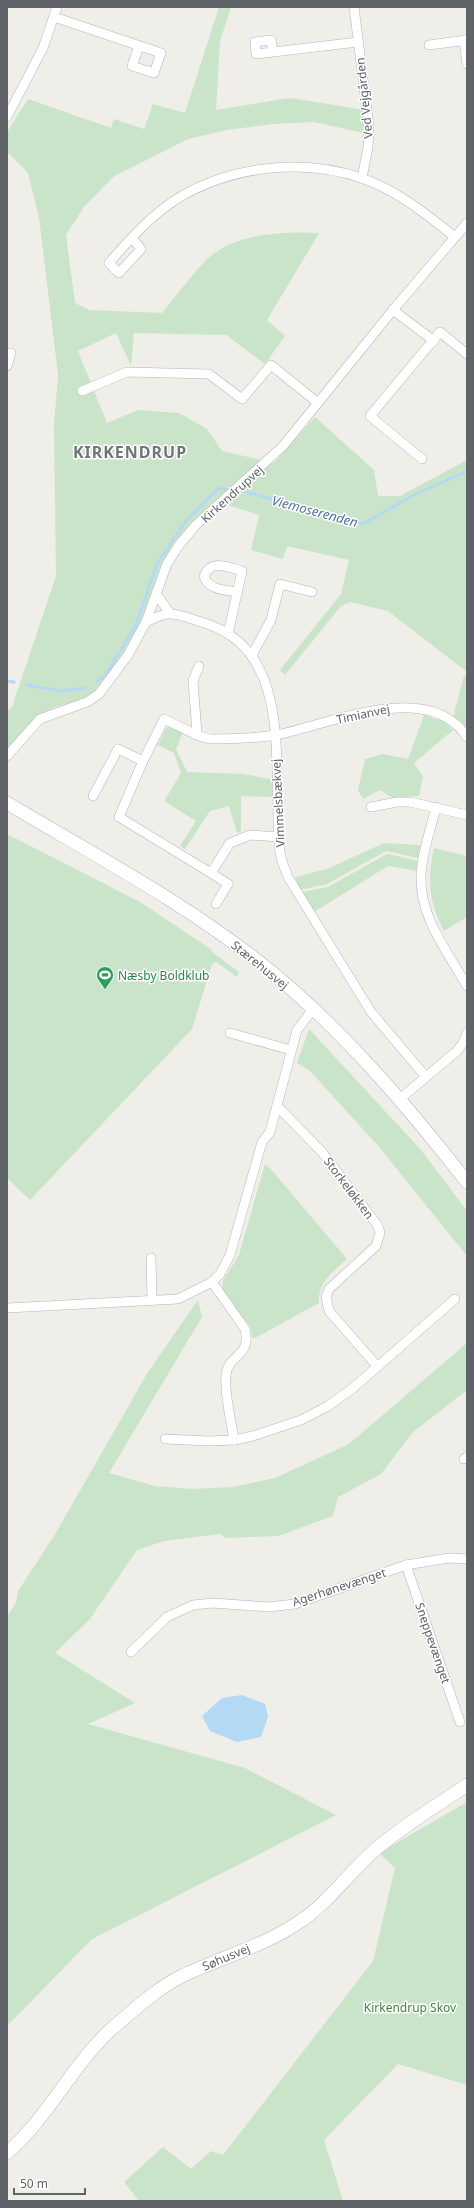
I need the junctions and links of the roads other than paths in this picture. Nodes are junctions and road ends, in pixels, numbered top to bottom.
1 (57, 7) edge
2 (354, 7) edge
3 (54, 17) junction
4 (466, 40) edge
5 (358, 42) junction
6 (429, 45) dead end
7 (139, 46) dead end
8 (273, 52) dead end
9 (467, 64) edge
10 (7, 117) edge
11 (362, 178) junction
12 (466, 227) edge
13 (456, 237) junction
14 (132, 238) dead end
15 (393, 310) junction
16 (434, 341) junction
17 (7, 353) edge
18 (467, 354) edge
19 (7, 366) edge
20 (82, 391) dead end
21 (318, 403) junction
22 (422, 459) dead end
23 (238, 592) dead end
24 (312, 592) dead end
25 (156, 594) junction
26 (170, 613) junction
27 (146, 622) junction
28 (228, 634) junction
29 (252, 656) junction
30 (199, 666) dead end
31 (197, 734) junction
32 (275, 735) junction
33 (467, 738) edge
34 (7, 756) edge
35 (143, 760) junction
36 (93, 796) dead end
37 (7, 803) edge
38 (371, 807) dead end
39 (436, 807) junction
40 (467, 815) edge
41 (279, 837) junction
42 (211, 873) junction
43 (216, 904) dead end
44 (467, 986) edge
45 (313, 1009) junction
46 (230, 1033) dead end
47 (467, 1034) edge
48 (465, 1045) edge
49 (291, 1050) junction
50 (426, 1077) junction
51 (401, 1098) junction
52 (277, 1106) junction
53 (467, 1182) edge
54 (151, 1258) dead end
55 (212, 1282) junction
56 (455, 1299) dead end
57 (152, 1300) junction
58 (7, 1308) edge
59 (378, 1366) junction
60 (165, 1439) dead end
61 (234, 1440) junction
62 (467, 1559) edge
63 (406, 1565) junction
64 (131, 1652) dead end
65 (460, 1722) dead end
66 (467, 1785) edge
67 (7, 2153) edge

1 - 3 street
2 - 5 street, Ved Vejgården
3 - 7 street
3 - 10 street
4 - 6 street
4 - 9 street
5 - 8 street, Ved Vejgården
5 - 11 street, Ved Vejgården
11 - 13 street
11 - 14 street
12 - 13 street, Kirkendrupvej
13 - 15 street, Kirkendrupvej
15 - 16 street
15 - 21 street, Kirkendrupvej
16 - 18 street
16 - 22 street
17 - 19 street
20 - 21 street
21 - 25 street, Kirkendrupvej
23 - 28 street
24 - 29 street
25 - 26 street
25 - 27 street, Kirkendrupvej
26 - 27 street
26 - 28 street, Vimmelsbækvej
27 - 34 street, Kirkendrupvej
28 - 29 street, Vimmelsbækvej
29 - 32 street, Vimmelsbækvej
30 - 31 street
31 - 32 street, Timianvej
31 - 35 street, Timianvej
32 - 33 street, Timianvej
32 - 41 street, Vimmelsbækvej
35 - 36 street
35 - 42 street
37 - 45 street, Stærehusvej
38 - 39 street
39 - 40 street
39 - 44 street
41 - 42 street
41 - 50 street, Vimmelsbækvej
42 - 43 street
45 - 49 street
45 - 51 street, Stærehusvej
46 - 49 street
47 - 48 street
48 - 50 street
49 - 52 street
50 - 51 street
51 - 53 street, Stærehusvej
52 - 55 street
52 - 59 street, Storkeløkken
54 - 57 street
55 - 57 street
55 - 61 street
56 - 59 street
57 - 58 street
59 - 61 street
60 - 61 street
62 - 63 street, Agerhønevænget
63 - 64 street, Agerhønevænget
63 - 65 street, Sneppevænget
66 - 67 street, Søhusvej

